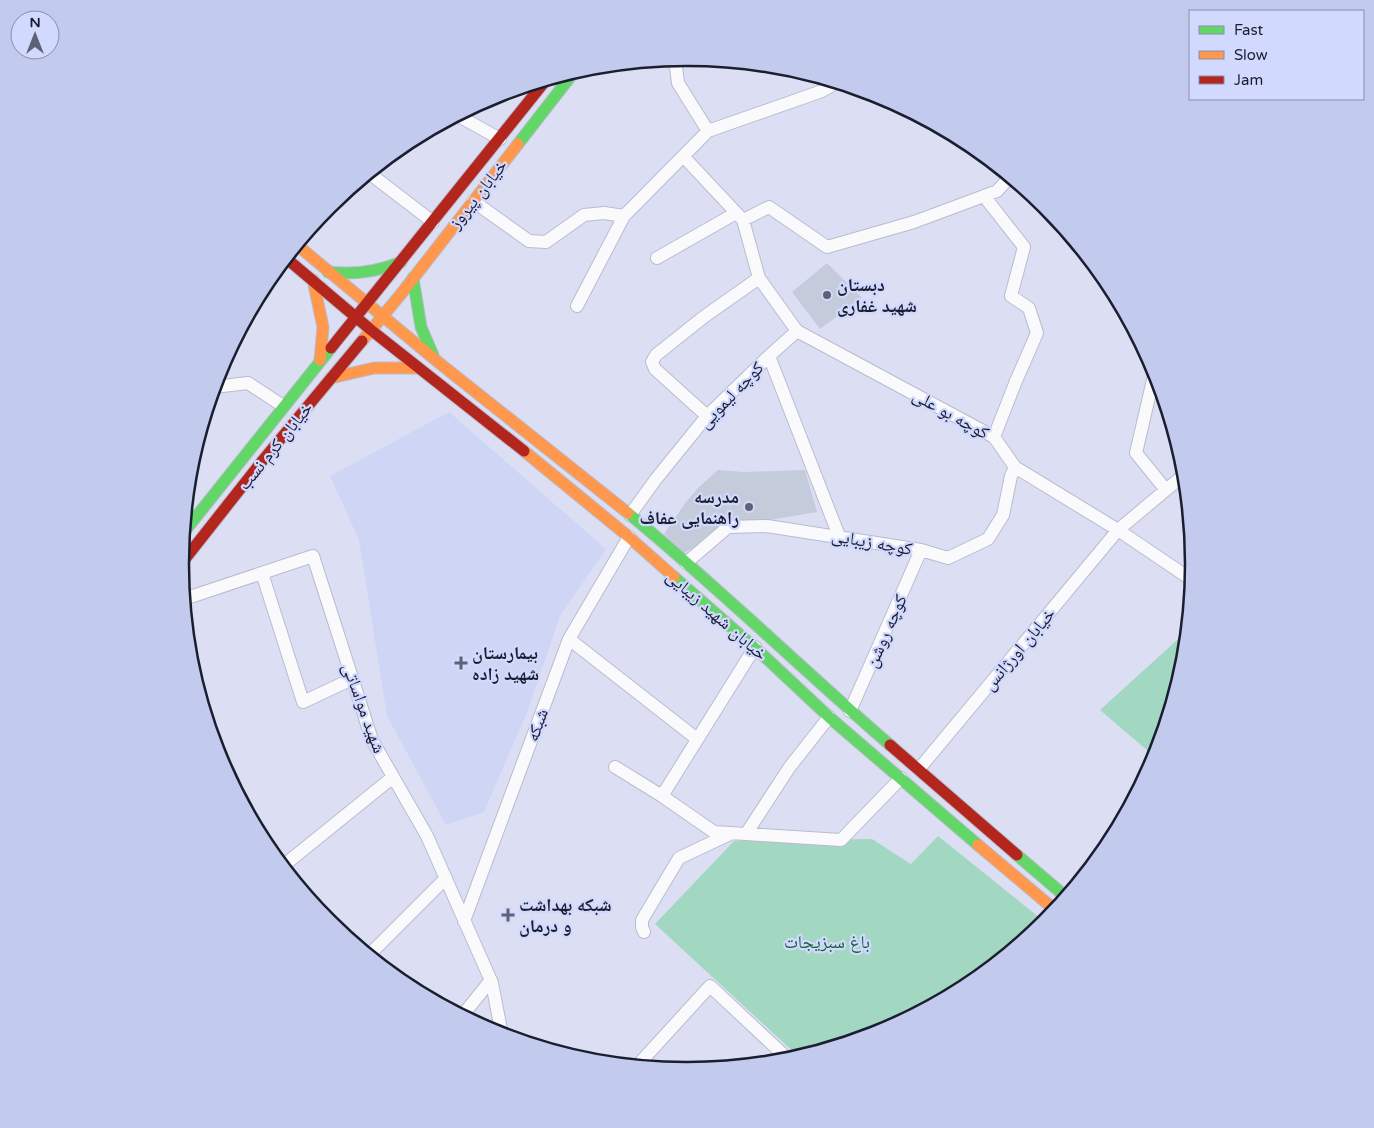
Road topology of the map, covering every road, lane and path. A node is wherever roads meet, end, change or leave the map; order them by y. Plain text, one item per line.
1 (676, 66) edge
2 (567, 81) edge
3 (829, 87) edge
4 (539, 89) edge
5 (465, 119) edge
6 (708, 131) junction
7 (500, 139) junction
8 (683, 156) junction
9 (374, 177) edge
10 (1005, 182) edge
11 (984, 196) junction
12 (473, 201) junction
13 (624, 216) junction
14 (739, 217) junction
15 (433, 222) junction
16 (302, 249) edge
17 (657, 258) dead end
18 (291, 262) edge
19 (402, 262) junction
20 (328, 272) junction
21 (413, 278) junction
22 (758, 278) junction
23 (313, 280) junction
24 (339, 281) junction
25 (329, 294) junction
26 (367, 304) junction
27 (577, 306) dead end
28 (382, 316) junction
29 (356, 317) junction
30 (371, 330) junction
31 (797, 331) junction
32 (769, 356) junction
33 (320, 360) junction
34 (438, 362) junction
35 (418, 368) junction
36 (331, 378) junction
37 (223, 386) edge
38 (1151, 386) edge
39 (283, 406) junction
40 (707, 416) junction
41 (299, 417) junction
42 (994, 437) junction
43 (1015, 467) junction
44 (1177, 481) edge
45 (1166, 490) junction
46 (630, 516) junction
47 (191, 523) edge
48 (1118, 530) junction
49 (839, 536) junction
50 (629, 538) junction
51 (922, 550) junction
52 (189, 552) edge
53 (686, 564) junction
54 (262, 573) junction
55 (1185, 575) edge
56 (190, 596) edge
57 (569, 639) junction
58 (755, 647) junction
59 (352, 679) junction
60 (850, 711) junction
61 (830, 717) junction
62 (696, 739) junction
63 (615, 767) dead end
64 (919, 769) junction
65 (393, 777) junction
66 (901, 778) junction
67 (662, 796) junction
68 (987, 828) junction
69 (730, 834) junction
70 (746, 834) junction
71 (975, 843) junction
72 (288, 862) edge
73 (446, 878) junction
74 (1061, 892) edge
75 (1049, 905) edge
76 (464, 921) junction
77 (644, 932) dead end
78 (374, 950) edge
79 (491, 980) junction
80 (467, 1010) edge
81 (500, 1025) edge
82 (781, 1052) edge
83 (643, 1060) edge

1 - 6 street
2 - 12 main road, خیابان پیروز
3 - 6 street
4 - 7 main road, خیابان پیروز
5 - 7 street
6 - 8 street
7 - 15 main road, خیابان پیروز
8 - 13 street
8 - 14 street
9 - 15 street
10 - 11 street
11 - 14 street
11 - 42 street
12 - 13 street
12 - 21 main road, خیابان پیروز
13 - 27 street
14 - 17 street
14 - 22 street
15 - 19 main road, خیابان پیروز
16 - 20 main road, خیابان شهید زیبایی
18 - 23 main road, خیابان شهید زیبایی
19 - 20 main road
19 - 26 main road, خیابان پیروز
20 - 24 main road, خیابان شهید زیبایی
21 - 28 main road, خیابان پیروز
21 - 34 main road
22 - 31 street
22 - 40 street
23 - 25 main road, خیابان شهید زیبایی
23 - 33 main road
24 - 25 main road
24 - 26 main road, خیابان شهید زیبایی
25 - 29 main road, خیابان شهید زیبایی
26 - 28 main road, خیابان شهید زیبایی
26 - 29 main road, خیابان پیروز
28 - 30 main road, خیابان پیروز
28 - 34 main road, خیابان شهید زیبایی
29 - 30 main road, خیابان شهید زیبایی
29 - 33 main road, خیابان کرم نسب
30 - 35 main road, خیابان شهید زیبایی
30 - 36 main road, خیابان کرم نسب
31 - 32 street
31 - 42 street, کوچه بو علی
32 - 40 street, کوچه لیمویی
32 - 49 street, کوچه لیمویی
33 - 39 main road, خیابان کرم نسب
34 - 46 main road, خیابان شهید زیبایی
35 - 36 main road
35 - 50 main road, خیابان شهید زیبایی
36 - 41 main road, خیابان کرم نسب
37 - 39 street
38 - 45 street
39 - 41 main road
39 - 47 main road, خیابان کرم نسب
40 - 46 street, کوچه لیمویی
41 - 52 main road, خیابان کرم نسب
42 - 43 street, کوچه بو علی
43 - 48 street, کوچه بو علی
43 - 51 street, کوچه زیبایی
44 - 45 street, خیابان اورژانس
45 - 48 street, خیابان اورژانس
46 - 53 main road, خیابان شهید زیبایی
48 - 55 street, کوچه بو علی
48 - 64 street, خیابان اورژانس
49 - 51 street, کوچه زیبایی
49 - 53 street, کوچه زیبایی
50 - 57 street, شبکه
50 - 58 main road, خیابان شهید زیبایی
51 - 60 street, کوچه روشن
53 - 60 main road, خیابان شهید زیبایی
54 - 56 street, شهید مواساتی
54 - 59 street, شهید مواساتی
54 - 59 street
57 - 62 street
57 - 76 street, شبکه
58 - 61 main road, خیابان شهید زیبایی
58 - 62 street
59 - 65 street, شهید مواساتی
60 - 64 main road, خیابان شهید زیبایی
61 - 66 main road, خیابان شهید زیبایی
61 - 70 street
62 - 67 street
63 - 67 street
64 - 68 main road, خیابان شهید زیبایی
65 - 72 street
65 - 73 street, شهید مواساتی
66 - 70 street
66 - 71 main road, خیابان شهید زیبایی
67 - 69 street
68 - 71 main road
68 - 74 main road, خیابان شهید زیبایی
69 - 70 street
69 - 77 street
71 - 75 main road, خیابان شهید زیبایی
73 - 76 street, شهید مواساتی
73 - 78 street
76 - 79 street, شهید مواساتی
79 - 80 street
79 - 81 street, شهید مواساتی
82 - 83 street

